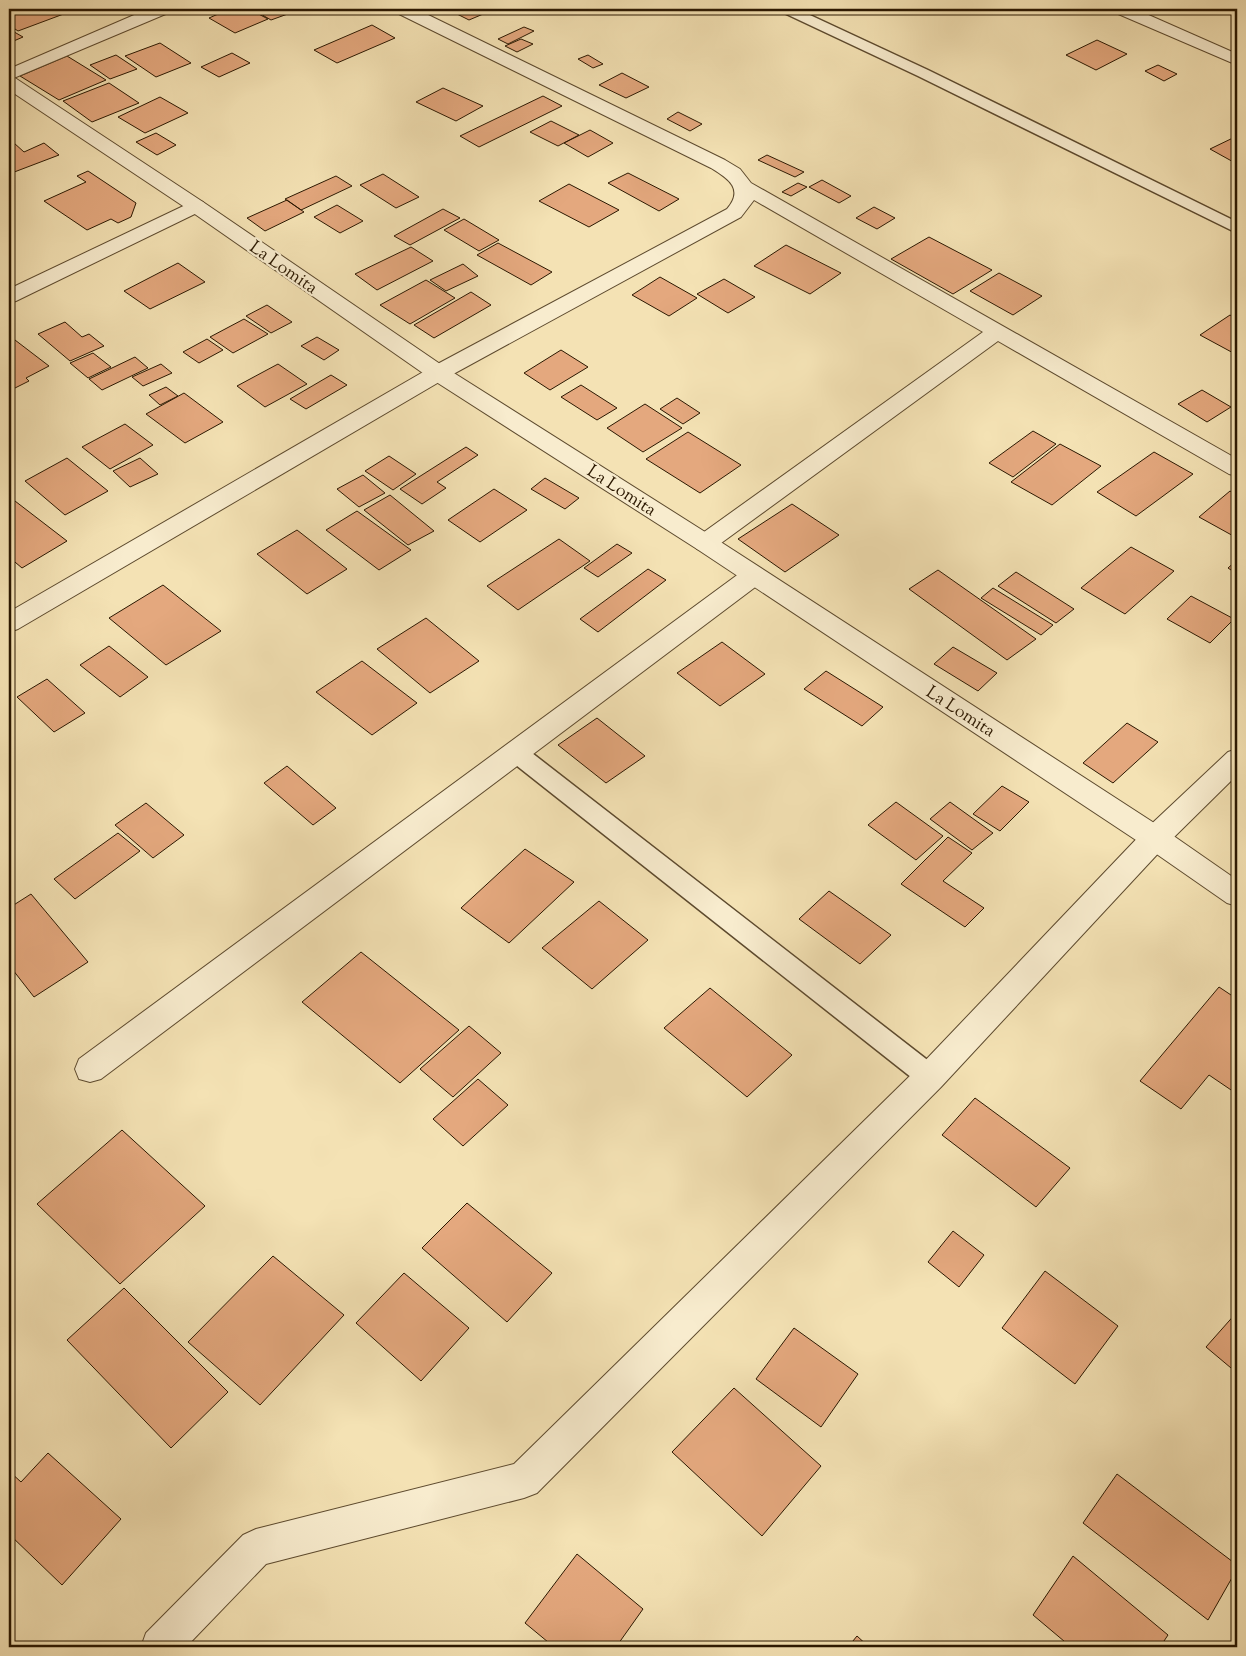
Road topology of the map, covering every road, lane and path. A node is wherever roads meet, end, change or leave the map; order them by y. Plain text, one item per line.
1 (162, 9) edge
2 (403, 9) edge
3 (787, 9) edge
4 (1122, 9) edge
5 (1237, 60) edge
6 (9, 75) edge
7 (9, 82) edge
8 (744, 187) junction
9 (196, 206) junction
10 (1237, 228) edge
11 (9, 297) edge
12 (997, 332) junction
13 (438, 373) junction
14 (1237, 469) edge
15 (705, 544) junction
16 (753, 576) junction
17 (9, 623) edge
18 (515, 752) junction
19 (1237, 759) edge
20 (1155, 838) junction
21 (1237, 895) edge
22 (90, 1069) dead end
23 (930, 1077) junction
24 (160, 1647) edge

1 - 6 street
2 - 8 street
3 - 10 lane
4 - 5 street
7 - 9 street, La Lomita
8 - 12 street
8 - 13 street
9 - 11 street
9 - 13 street, La Lomita
12 - 14 street
12 - 15 street
13 - 15 street, La Lomita
13 - 17 street
15 - 16 street, La Lomita
16 - 18 street
16 - 20 street, La Lomita
18 - 22 street
18 - 23 lane
19 - 20 street
20 - 21 street, La Lomita
20 - 23 street
23 - 24 street

